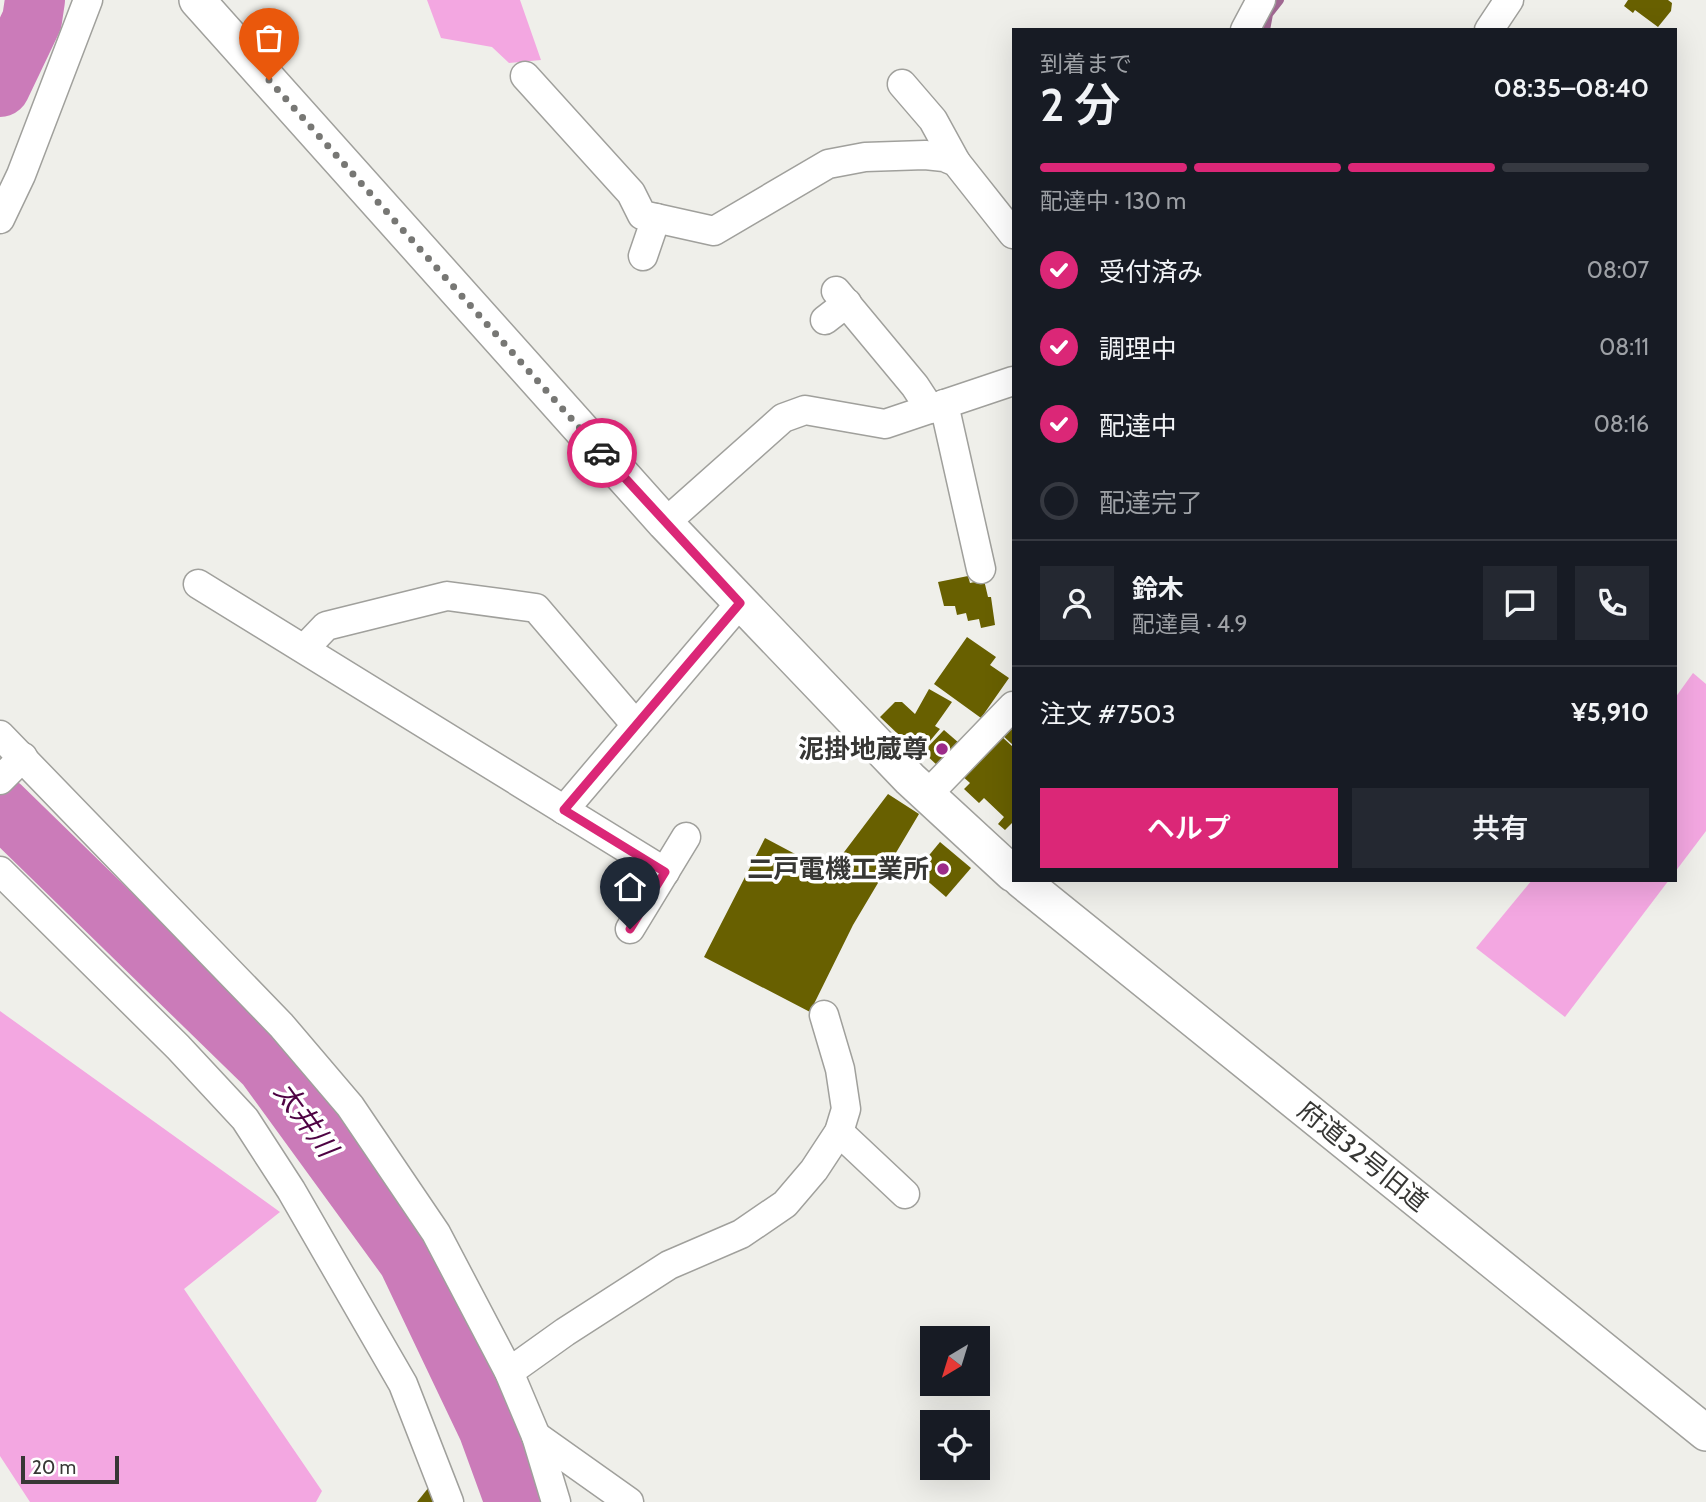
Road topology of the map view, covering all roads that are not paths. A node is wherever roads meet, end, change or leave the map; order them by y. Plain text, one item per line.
1 (88, 0) edge
2 (197, 0) edge
3 (1261, 0) edge
4 (1509, 0) edge
5 (1246, 28) edge
6 (1490, 28) edge
7 (526, 76) dead end
8 (902, 84) dead end
9 (956, 162) junction
10 (656, 218) junction
11 (0, 219) edge
12 (1010, 219) edge
13 (643, 256) dead end
14 (825, 320) dead end
15 (1012, 381) edge
16 (937, 406) junction
17 (665, 523) junction
18 (981, 569) dead end
19 (198, 584) dead end
20 (740, 603) junction
21 (305, 648) junction
22 (1012, 707) edge
23 (636, 725) junction
24 (0, 734) edge
25 (11, 769) edge
26 (927, 795) junction
27 (564, 810) junction
28 (686, 837) dead end
29 (0, 871) edge
30 (665, 872) junction
31 (1012, 873) edge
32 (1023, 882) edge
33 (630, 929) dead end
34 (824, 1016) dead end
35 (839, 1132) junction
36 (905, 1194) dead end
37 (509, 1372) junction
38 (1706, 1433) edge
39 (536, 1436) junction
40 (449, 1502) edge
41 (556, 1502) edge
42 (629, 1502) edge

1 - 11 street
2 - 17 street
3 - 5 street
4 - 6 street
7 - 10 street
8 - 9 street
9 - 10 street
9 - 12 street
10 - 13 street
14 - 16 street
15 - 16 street
16 - 17 street
16 - 18 street
17 - 20 street
19 - 21 street
20 - 23 street
20 - 26 street
21 - 23 street
21 - 27 street
22 - 26 street
23 - 27 street
24 - 25 street
25 - 37 street
26 - 31 street
27 - 30 street
28 - 30 street
29 - 40 street
30 - 33 street
32 - 38 street, 府道32号旧道
34 - 35 street
35 - 36 street
35 - 37 street
37 - 39 street
39 - 41 street
39 - 42 street

